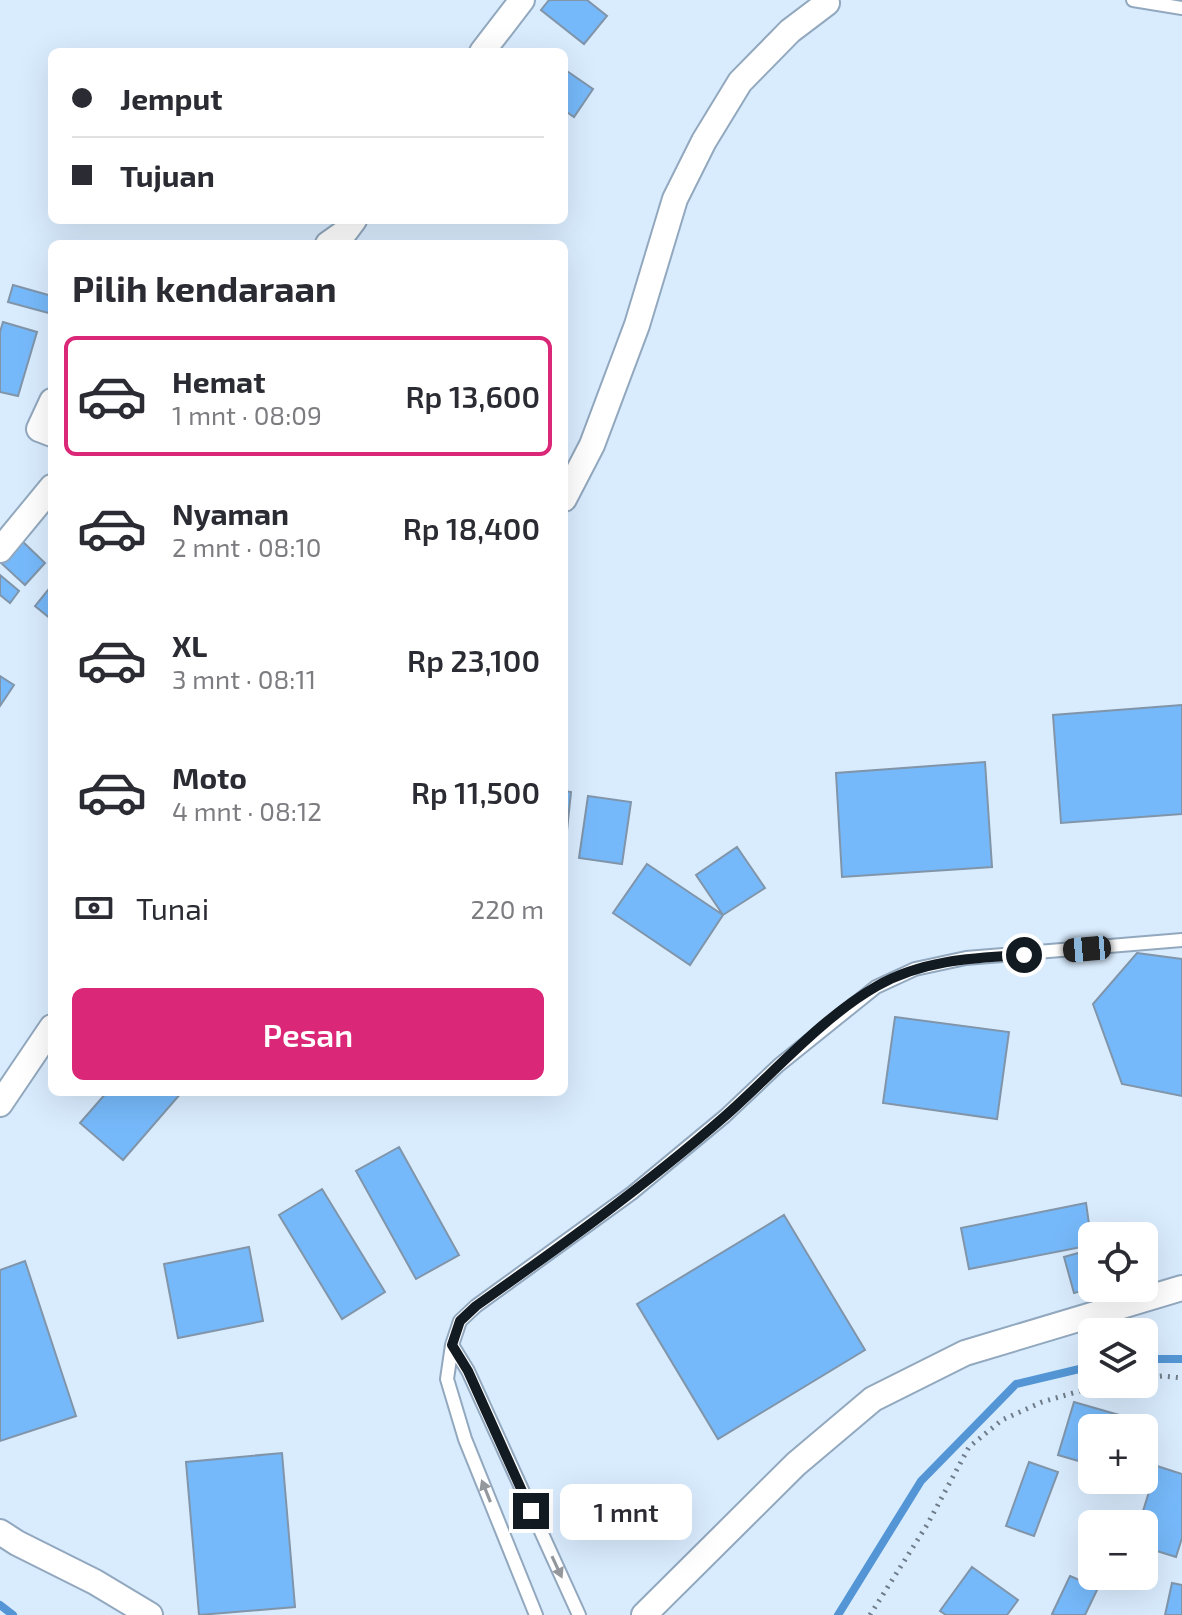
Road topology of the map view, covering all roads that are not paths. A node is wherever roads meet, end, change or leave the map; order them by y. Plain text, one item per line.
1 (522, 0) edge
2 (1133, 0) edge
3 (831, 1) edge
4 (1182, 8) edge
5 (485, 48) edge
6 (351, 224) edge
7 (334, 240) edge
8 (48, 410) edge
9 (48, 432) edge
10 (568, 491) edge
11 (48, 492) edge
12 (0, 550) edge
13 (1182, 940) edge
14 (48, 1033) edge
15 (0, 1104) edge
16 (1182, 1288) edge
17 (452, 1345) junction
18 (0, 1532) edge
19 (150, 1615) edge
20 (536, 1615) edge
21 (579, 1615) edge
22 (644, 1615) edge

1 - 5 street
2 - 4 lane
3 - 10 street
6 - 7 street
8 - 9 street
11 - 12 street
13 - 17 lane
14 - 15 street
16 - 22 street
20 -> 17 lane
17 -> 21 lane
18 - 19 street

